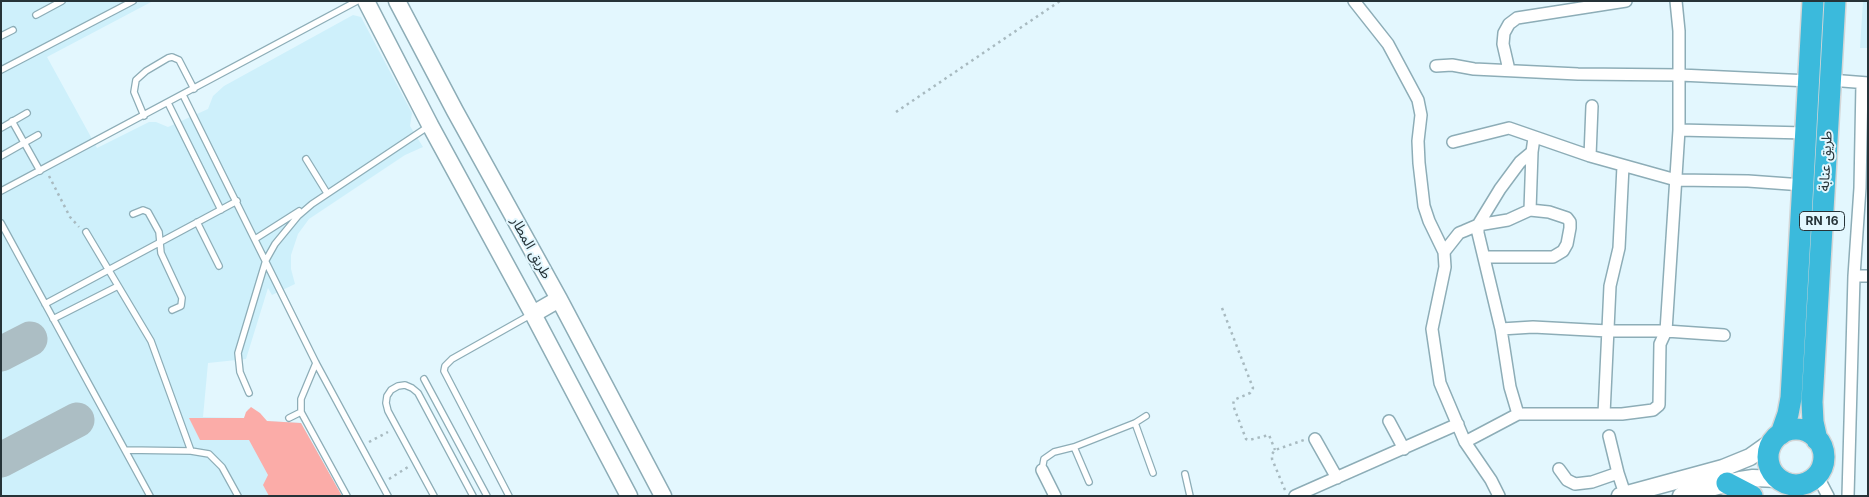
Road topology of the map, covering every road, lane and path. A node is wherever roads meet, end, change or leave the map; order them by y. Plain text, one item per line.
1 (62, 1) edge
2 (133, 1) edge
3 (357, 1) edge
4 (366, 1) edge
5 (397, 1) edge
6 (1060, 1) edge
7 (1354, 1) edge
8 (1626, 1) edge
9 (1676, 1) edge
10 (1813, 1) edge
11 (1835, 1) edge
12 (36, 16) dead end
13 (13, 30) dead end
14 (1, 36) edge
15 (1436, 66) dead end
16 (1, 70) edge
17 (1509, 70) junction
18 (1680, 75) junction
19 (1820, 81) junction
20 (1865, 83) edge
21 (194, 89) junction
22 (183, 95) junction
23 (168, 103) junction
24 (1592, 106) dead end
25 (454, 111) junction
26 (896, 112) dead end
27 (27, 113) dead end
28 (144, 116) junction
29 (12, 122) junction
30 (430, 126) junction
31 (1, 128) edge
32 (1679, 130) junction
33 (1806, 133) junction
34 (38, 135) dead end
35 (1534, 138) junction
36 (1453, 142) dead end
37 (25, 143) junction
38 (1532, 152) junction
39 (1, 156) edge
40 (1590, 156) junction
41 (306, 159) dead end
42 (1623, 166) junction
43 (43, 170) junction
44 (1676, 180) junction
45 (1803, 185) junction
46 (1864, 188) edge
47 (1, 191) edge
48 (327, 193) junction
49 (237, 201) junction
50 (312, 204) junction
51 (221, 210) junction
52 (1530, 210) junction
53 (133, 214) dead end
54 (197, 222) junction
55 (1, 223) edge
56 (1478, 225) junction
57 (86, 232) joint
58 (255, 239) junction
59 (160, 242) junction
60 (1444, 252) junction
61 (1484, 257) junction
62 (266, 260) junction
63 (219, 266) dead end
64 (108, 270) junction
65 (1854, 276) junction
66 (1868, 276) edge
67 (118, 286) junction
68 (559, 300) junction
69 (45, 304) junction
70 (1222, 308) dead end
71 (172, 310) dead end
72 (533, 314) junction
73 (53, 319) junction
74 (1501, 329) junction
75 (1608, 331) junction
76 (1666, 331) junction
77 (1724, 336) dead end
78 (316, 363) junction
79 (424, 379) dead end
80 (249, 393) dead end
81 (302, 412) junction
82 (1518, 414) junction
83 (1604, 414) junction
84 (1146, 416) dead end
85 (289, 418) dead end
86 (1388, 421) dead end
87 (1135, 423) junction
88 (1458, 424) junction
89 (397, 427) junction
90 (1609, 436) dead end
91 (1777, 437) junction
92 (1315, 439) joint
93 (1817, 440) junction
94 (1464, 442) junction
95 (361, 446) junction
96 (1074, 447) junction
97 (1404, 449) junction
98 (125, 450) junction
99 (1275, 450) junction
100 (191, 451) junction
101 (416, 462) junction
102 (1042, 470) joint
103 (1559, 470) dead end
104 (1153, 473) dead end
105 (1618, 473) junction
106 (1185, 474) dead end
107 (1337, 478) junction
108 (1089, 482) dead end
109 (381, 483) junction
110 (1727, 483) junction
111 (1795, 485) edge
112 (1623, 495) edge
113 (150, 496) edge
114 (238, 496) edge
115 (346, 496) edge
116 (388, 496) edge
117 (434, 496) edge
118 (473, 496) edge
119 (487, 496) edge
120 (509, 496) edge
121 (629, 496) edge
122 (663, 496) edge
123 (1055, 496) edge
124 (1190, 496) edge
125 (1288, 496) edge
126 (1295, 496) edge
127 (1499, 496) edge
128 (1681, 496) edge
129 (1752, 496) edge
130 (1828, 496) edge
131 (1848, 496) edge

1 - 12 lane
2 - 16 lane
3 - 21 lane
4 - 30 main road
5 - 25 main road, طريق المطار
6 - 26 path
7 - 60 street
8 - 17 street
9 - 18 street
10 - 19 highway, طريق عنابة / RN 16
11 - 19 highway, طريق عنابة / RN 16
13 - 14 lane
15 - 17 street
17 - 18 street
18 - 19 street
18 - 32 street
19 - 20 street
19 - 33 highway, طريق عنابة / RN 16
19 - 93 highway, طريق عنابة / RN 16
20 - 46 street
21 - 22 lane
21 - 28 lane
22 - 23 lane
22 - 49 lane
23 - 28 lane
23 - 51 lane
24 - 40 street
25 - 30 main road
25 - 68 main road, طريق المطار
27 - 29 lane
28 - 43 lane
29 - 31 lane
29 - 37 lane
30 - 48 lane
30 - 72 main road
32 - 33 street
32 - 44 street
33 - 45 highway, طريق عنابة / RN 16
34 - 37 lane
35 - 36 street
35 - 38 street
35 - 40 street
37 - 39 lane
37 - 43 lane
38 - 52 street
38 - 56 street
40 - 42 street
41 - 48 lane
42 - 44 street
42 - 75 street
43 - 47 lane
43 - 57 path
44 - 45 street
44 - 76 street
45 - 91 highway, طريق عنابة / RN 16
46 - 65 street
48 - 50 lane
49 - 51 lane
49 - 58 lane
50 - 58 lane
50 - 62 lane
51 - 54 lane
52 - 56 street
52 - 61 street
53 - 59 lane
54 - 59 lane
54 - 63 lane
55 - 69 lane
56 - 60 street
56 - 61 street
57 - 64 lane
58 - 62 lane
59 - 64 lane
59 - 71 lane
60 - 88 street
61 - 74 street
62 - 78 lane
62 - 80 lane
64 - 67 lane
64 - 69 lane
65 - 66 street
65 - 131 street
67 - 73 lane
67 - 100 lane
68 - 72 main road
68 - 122 main road, طريق المطار
69 - 73 lane
70 - 99 path
72 - 120 lane
72 - 121 main road
73 - 98 lane
74 - 75 street
74 - 82 street
75 - 76 street
75 - 83 street
76 - 77 street
76 - 83 street
78 - 81 lane
78 - 95 lane
79 - 119 lane
81 - 85 lane
81 - 115 lane
82 - 83 street
82 - 94 street
84 - 87 lane
86 - 97 street
87 - 96 lane
87 - 104 lane
88 - 94 street
88 - 97 street
89 - 95 path
89 - 101 lane
89 - 118 lane
90 - 105 street
91 - 93 highway
91 - 111 highway
91 - 112 main road
92 - 99 path
92 - 107 street
93 - 111 highway
94 - 127 street
95 - 109 lane
96 - 102 lane
96 - 108 lane
97 - 107 street
98 - 100 lane
98 - 113 lane
99 - 125 path
100 - 114 lane
101 - 109 path
101 - 117 lane
102 - 123 street
103 - 105 street
105 - 112 street
106 - 124 lane
107 - 126 street
109 - 116 lane
110 - 111 main road
110 - 128 main road
110 - 129 highway
111 - 130 street

